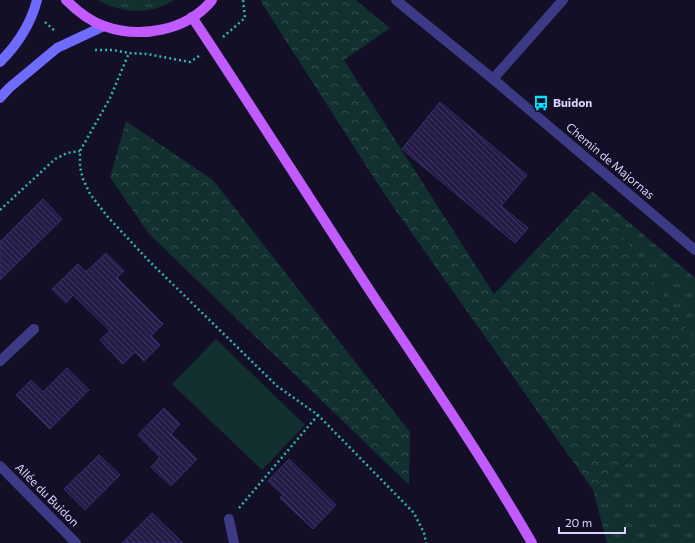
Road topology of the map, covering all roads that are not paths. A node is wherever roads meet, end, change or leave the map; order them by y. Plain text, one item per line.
1 (37, 0) edge
2 (66, 0) edge
3 (212, 0) edge
4 (396, 0) edge
5 (563, 0) edge
6 (192, 17) junction
7 (104, 26) junction
8 (0, 62) edge
9 (493, 79) junction
10 (0, 98) edge
11 (695, 250) edge
12 (34, 329) dead end
13 (0, 361) edge
14 (0, 466) edge
15 (229, 519) road end
16 (76, 543) edge
17 (234, 543) edge
18 (532, 543) edge

1 - 8 main road
2 - 7 main road
3 - 6 main road
4 - 9 street, Chemin de Majornas
5 - 9 street
6 - 7 main road
6 - 18 main road
7 - 10 main road
9 - 11 street, Chemin de Majornas
12 - 13 street
14 - 16 street, Allée du Buidon
15 - 17 street

